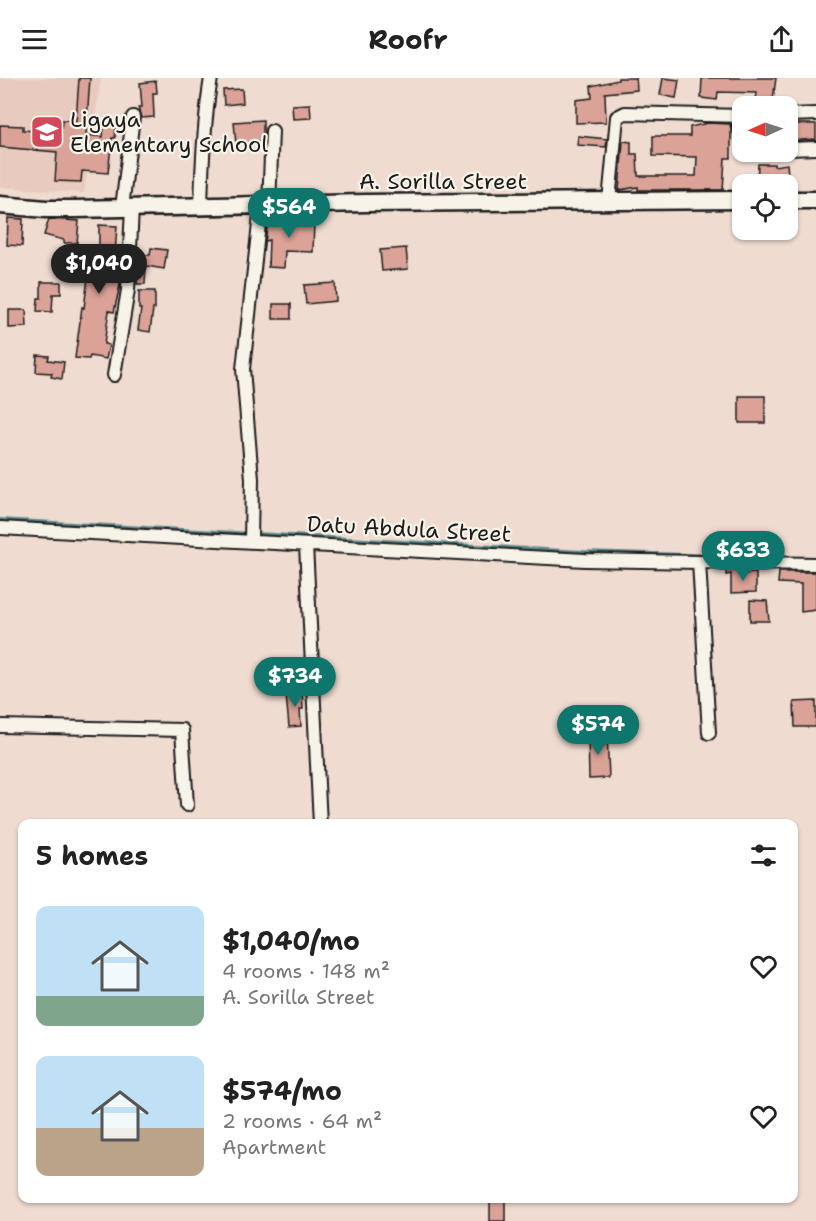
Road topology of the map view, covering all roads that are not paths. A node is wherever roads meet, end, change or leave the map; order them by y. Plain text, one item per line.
1 (211, 78) edge
2 (816, 114) edge
3 (798, 115) edge
4 (732, 116) edge
5 (133, 117) dead end
6 (272, 130) dead end
7 (816, 148) edge
8 (798, 149) edge
9 (798, 200) edge
10 (816, 200) edge
11 (609, 201) junction
12 (732, 201) edge
13 (0, 205) edge
14 (265, 206) junction
15 (201, 207) junction
16 (127, 208) junction
17 (114, 375) dead end
18 (0, 528) edge
19 (251, 541) junction
20 (306, 545) junction
21 (699, 562) junction
22 (816, 564) edge
23 (0, 726) edge
24 (709, 733) dead end
25 (187, 805) dead end
26 (320, 819) edge

1 - 15 street
2 - 3 street
4 - 11 street
5 - 16 street
6 - 14 street
7 - 8 street
9 - 10 street
11 - 12 street, A. Sorilla Street
11 - 14 street, A. Sorilla Street
13 - 16 street, A. Sorilla Street
14 - 15 street, A. Sorilla Street
14 - 19 street
15 - 16 street, A. Sorilla Street
16 - 17 street
18 - 19 street, Datu Abdula Street
19 - 20 street, Datu Abdula Street
20 - 21 street, Datu Abdula Street
20 - 26 street
21 - 22 street, Datu Abdula Street
21 - 24 street
23 - 25 street

